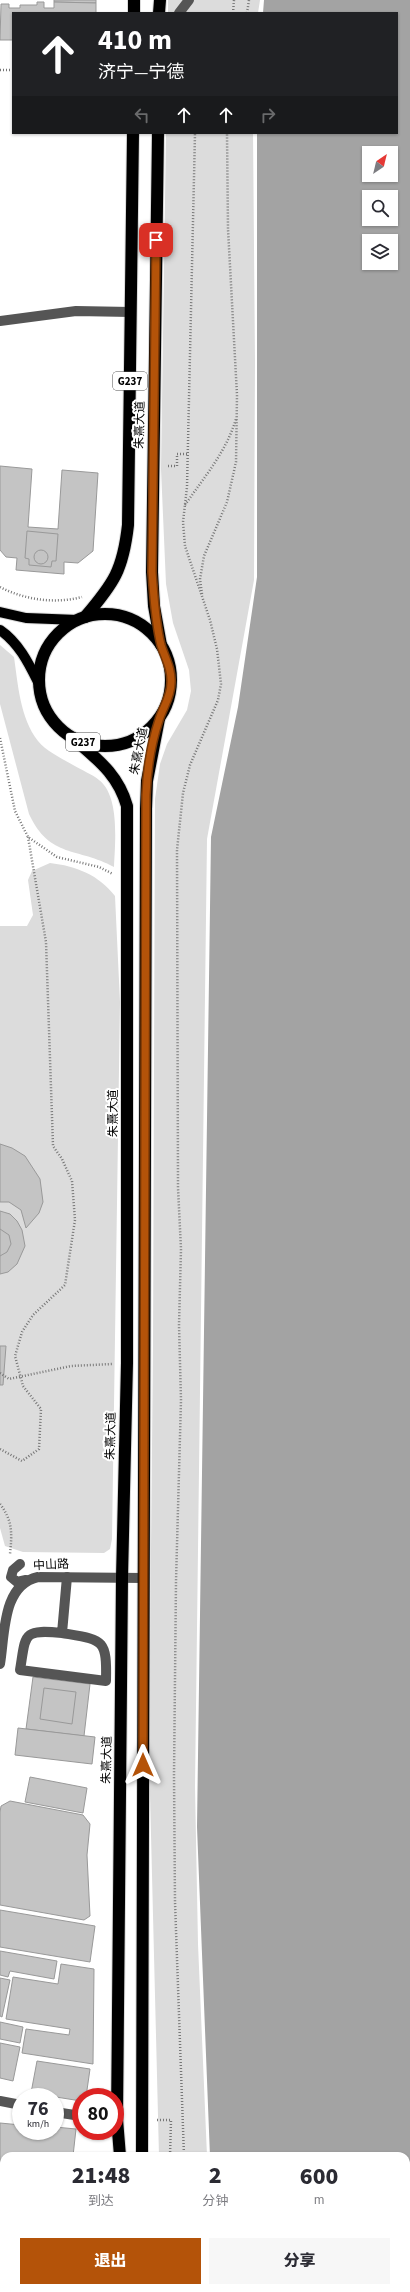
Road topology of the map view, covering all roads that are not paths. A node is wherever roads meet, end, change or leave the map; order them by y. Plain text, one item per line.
1 (134, 0) edge
2 (160, 0) edge
3 (189, 0) edge
4 (134, 12) edge
5 (159, 12) edge
6 (180, 12) edge
7 (133, 134) edge
8 (158, 134) edge
9 (131, 312) junction
10 (0, 321) edge
11 (1, 612) edge
12 (81, 618) junction
13 (0, 630) edge
14 (162, 645) junction
15 (39, 684) junction
16 (159, 719) junction
17 (73, 738) junction
18 (20, 1564) dead end
19 (68, 1577) junction
20 (122, 1578) junction
21 (144, 1578) junction
22 (28, 1579) junction
23 (62, 1633) junction
24 (0, 1664) edge
25 (116, 2088) edge
26 (0, 2102) edge
27 (12, 2104) edge
28 (118, 2140) edge
29 (120, 2152) edge
30 (142, 2152) edge

1 - 4 highway
2 - 5 highway
3 - 6 street
7 - 9 highway, 朱熹大道 / G237
8 - 14 highway, 朱熹大道 / G237
9 - 10 street
9 - 12 highway, 朱熹大道 / G237
11 - 12 main road
12 - 14 highway, G237
12 - 15 highway, G237
13 - 15 main road
14 - 16 highway, G237
15 - 17 highway, G237
16 - 17 highway, G237
16 - 21 highway, 朱熹大道 / G237
17 - 20 highway, 朱熹大道 / G237
18 - 22 street
19 - 20 street, 中山路
19 - 22 street, 中山路
19 - 23 street
20 - 21 street, 中山路
20 - 25 highway, 朱熹大道 / G237
21 - 30 highway, 朱熹大道 / G237
22 - 24 street, 中山路
23 - 23 street
26 - 27 street
28 - 29 highway, 朱熹大道 / G237

